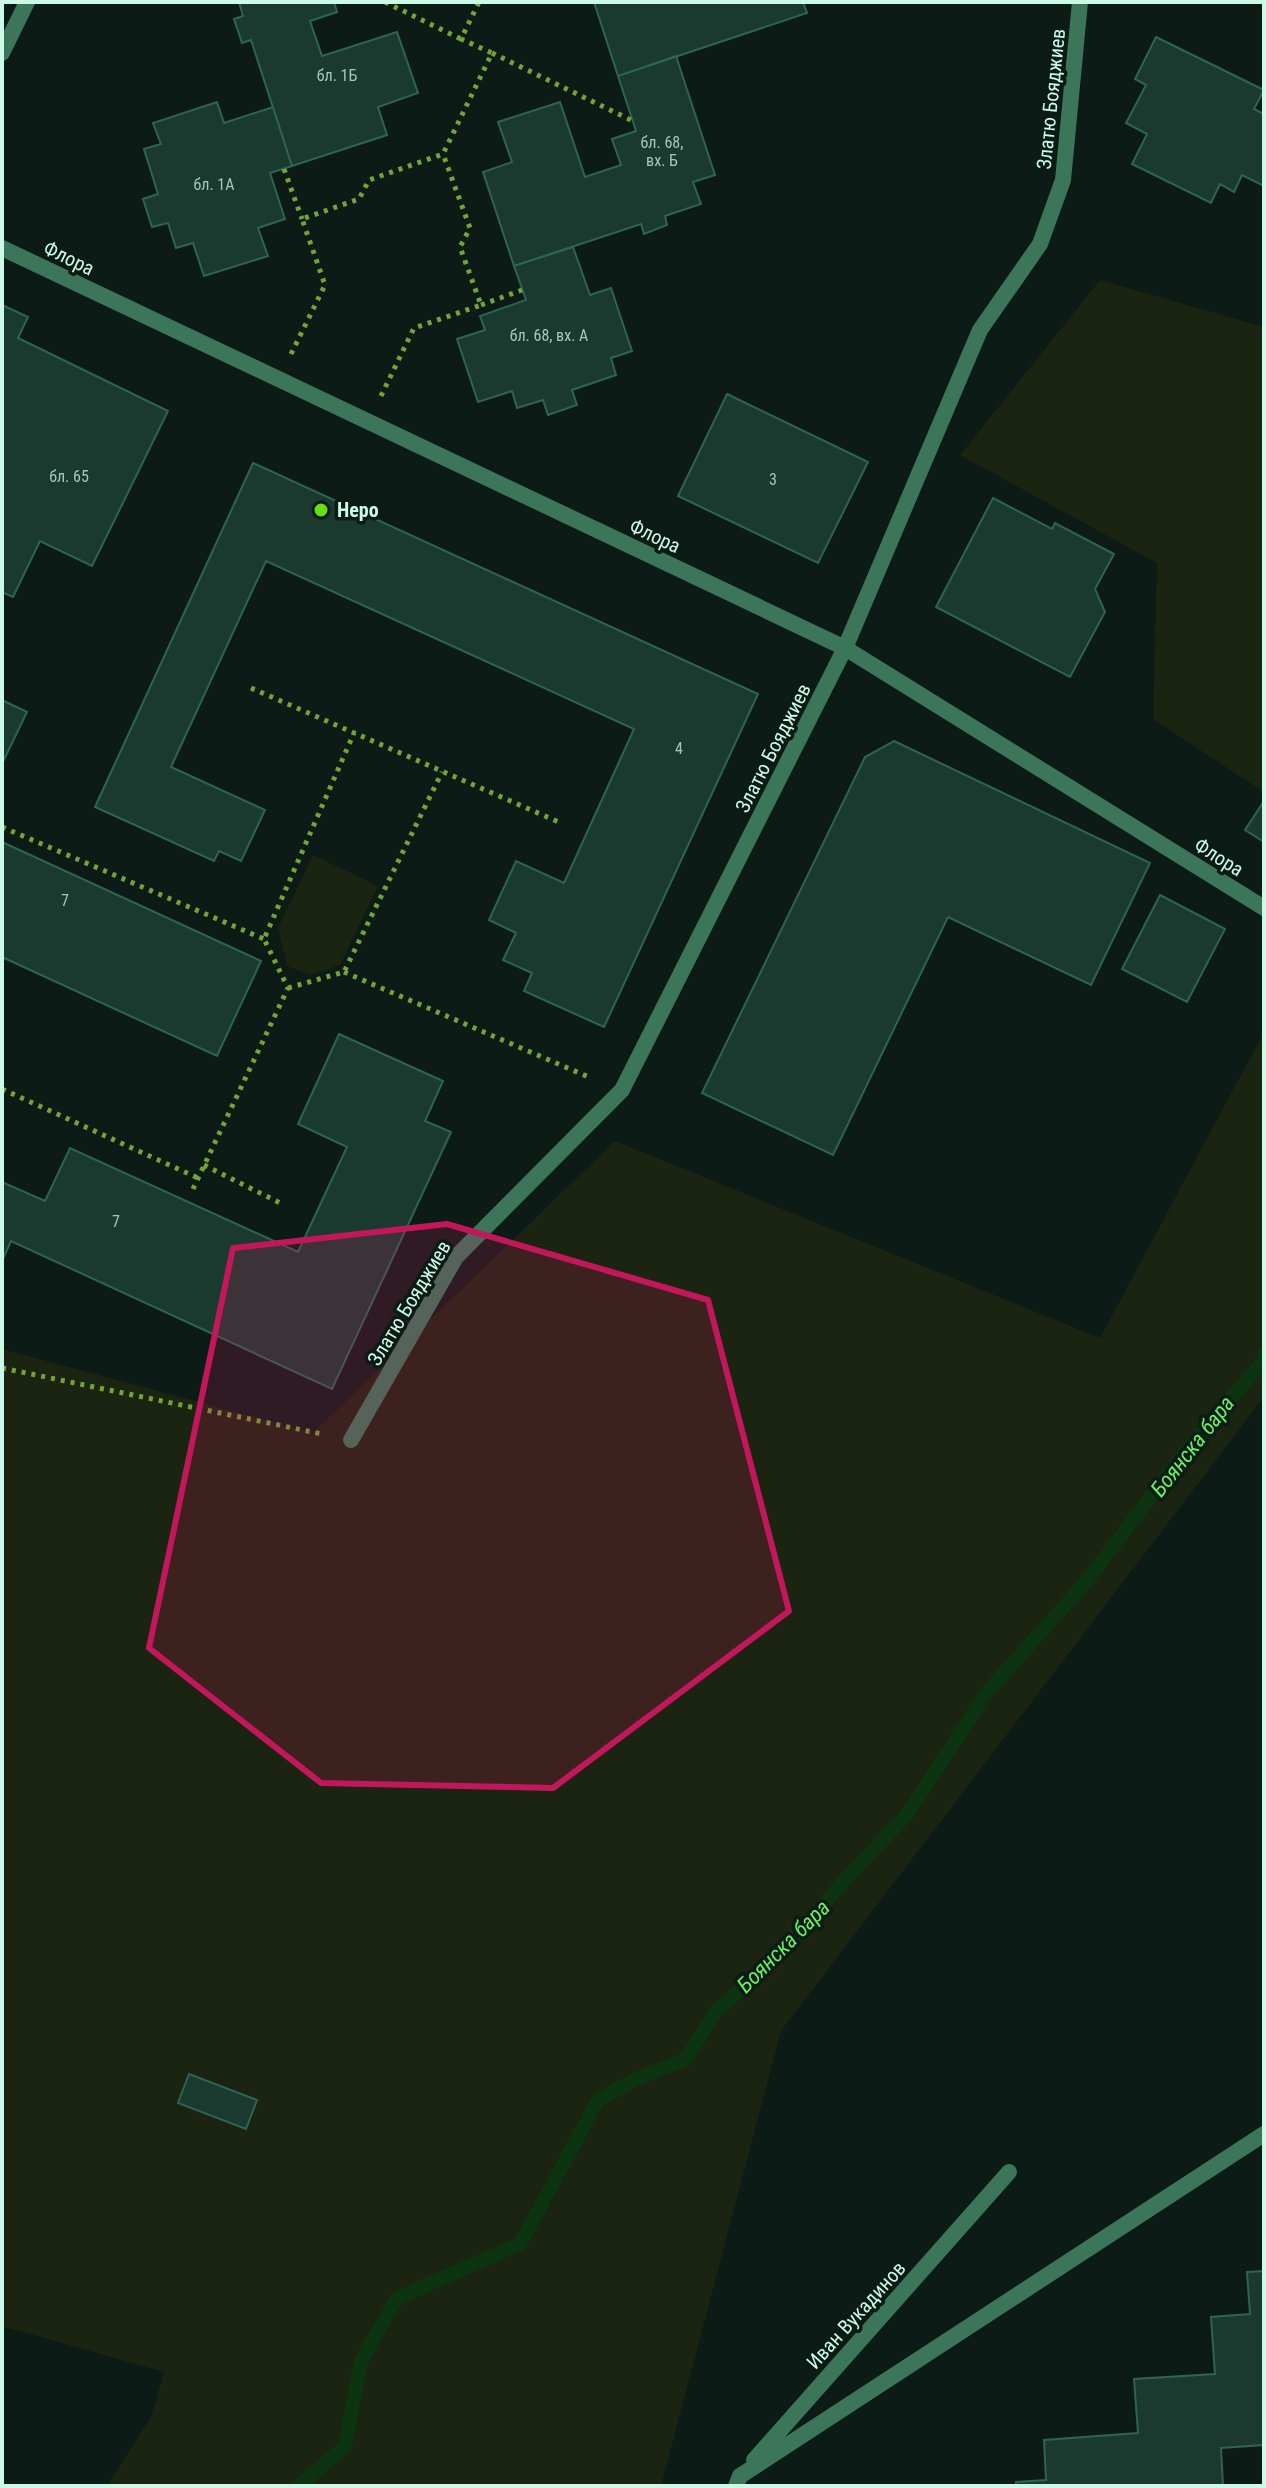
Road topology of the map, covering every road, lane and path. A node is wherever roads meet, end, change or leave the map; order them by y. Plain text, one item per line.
1 (27, 2) edge
2 (385, 2) edge
3 (479, 2) edge
4 (1080, 2) edge
5 (461, 39) junction
6 (2, 53) edge
7 (492, 53) junction
8 (633, 121) dead end
9 (443, 154) junction
10 (284, 169) dead end
11 (302, 219) junction
12 (2, 248) edge
13 (522, 290) dead end
14 (481, 305) junction
15 (279, 381) junction
16 (368, 422) junction
17 (845, 648) junction
18 (251, 688) dead end
19 (354, 733) junction
20 (442, 772) junction
21 (561, 823) dead end
22 (2, 827) edge
23 (1264, 908) edge
24 (264, 939) junction
25 (344, 972) junction
26 (288, 988) junction
27 (2, 1089) edge
28 (622, 1090) junction
29 (204, 1165) junction
30 (198, 1178) junction
31 (193, 1189) dead end
32 (282, 1204) dead end
33 (2, 1368) edge
34 (351, 1440) joint
35 (1264, 2134) edge
36 (1009, 2172) dead end
37 (738, 2481) edge

1 - 6 street
2 - 5 path
3 - 5 path
4 - 17 street, Златю Бояджиев
5 - 7 path
7 - 8 path
7 - 9 path
9 - 11 path
9 - 14 path
10 - 11 path
11 - 15 path
12 - 15 street, Флора
13 - 14 path
14 - 16 path
15 - 16 street, Флора
16 - 17 street, Флора
17 - 23 street, Флора
17 - 28 street, Златю Бояджиев
18 - 19 path
19 - 20 path
19 - 24 path
20 - 21 path
20 - 25 path
22 - 24 path
24 - 26 path
25 - 26 path
25 - 28 path
26 - 29 path
27 - 30 path
28 - 34 street, Златю Бояджиев
29 - 30 path
29 - 32 path
30 - 31 path
33 - 34 path
35 - 37 street
36 - 37 street, Иван Вукадинов

